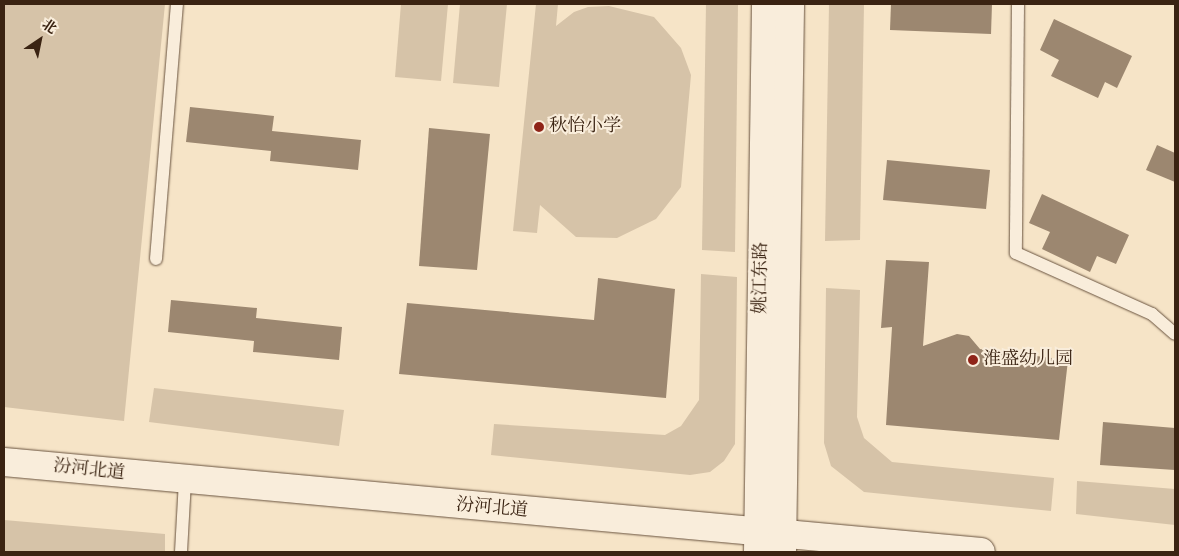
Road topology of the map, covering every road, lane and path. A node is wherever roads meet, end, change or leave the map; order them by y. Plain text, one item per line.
1 (178, 4) edge
2 (766, 4) edge
3 (790, 4) edge
4 (1018, 4) edge
5 (156, 259) dead end
6 (1175, 334) edge
7 (4, 462) edge
8 (185, 481) junction
9 (770, 543) edge
10 (181, 552) edge
11 (981, 552) edge

1 - 5 lane
2 - 9 street, 姚江东路
3 - 9 street, 姚江东路
4 - 6 lane
7 - 8 street, 汾河北道
8 - 9 street, 汾河北道
8 - 10 lane
9 - 11 street, 汾河北道

